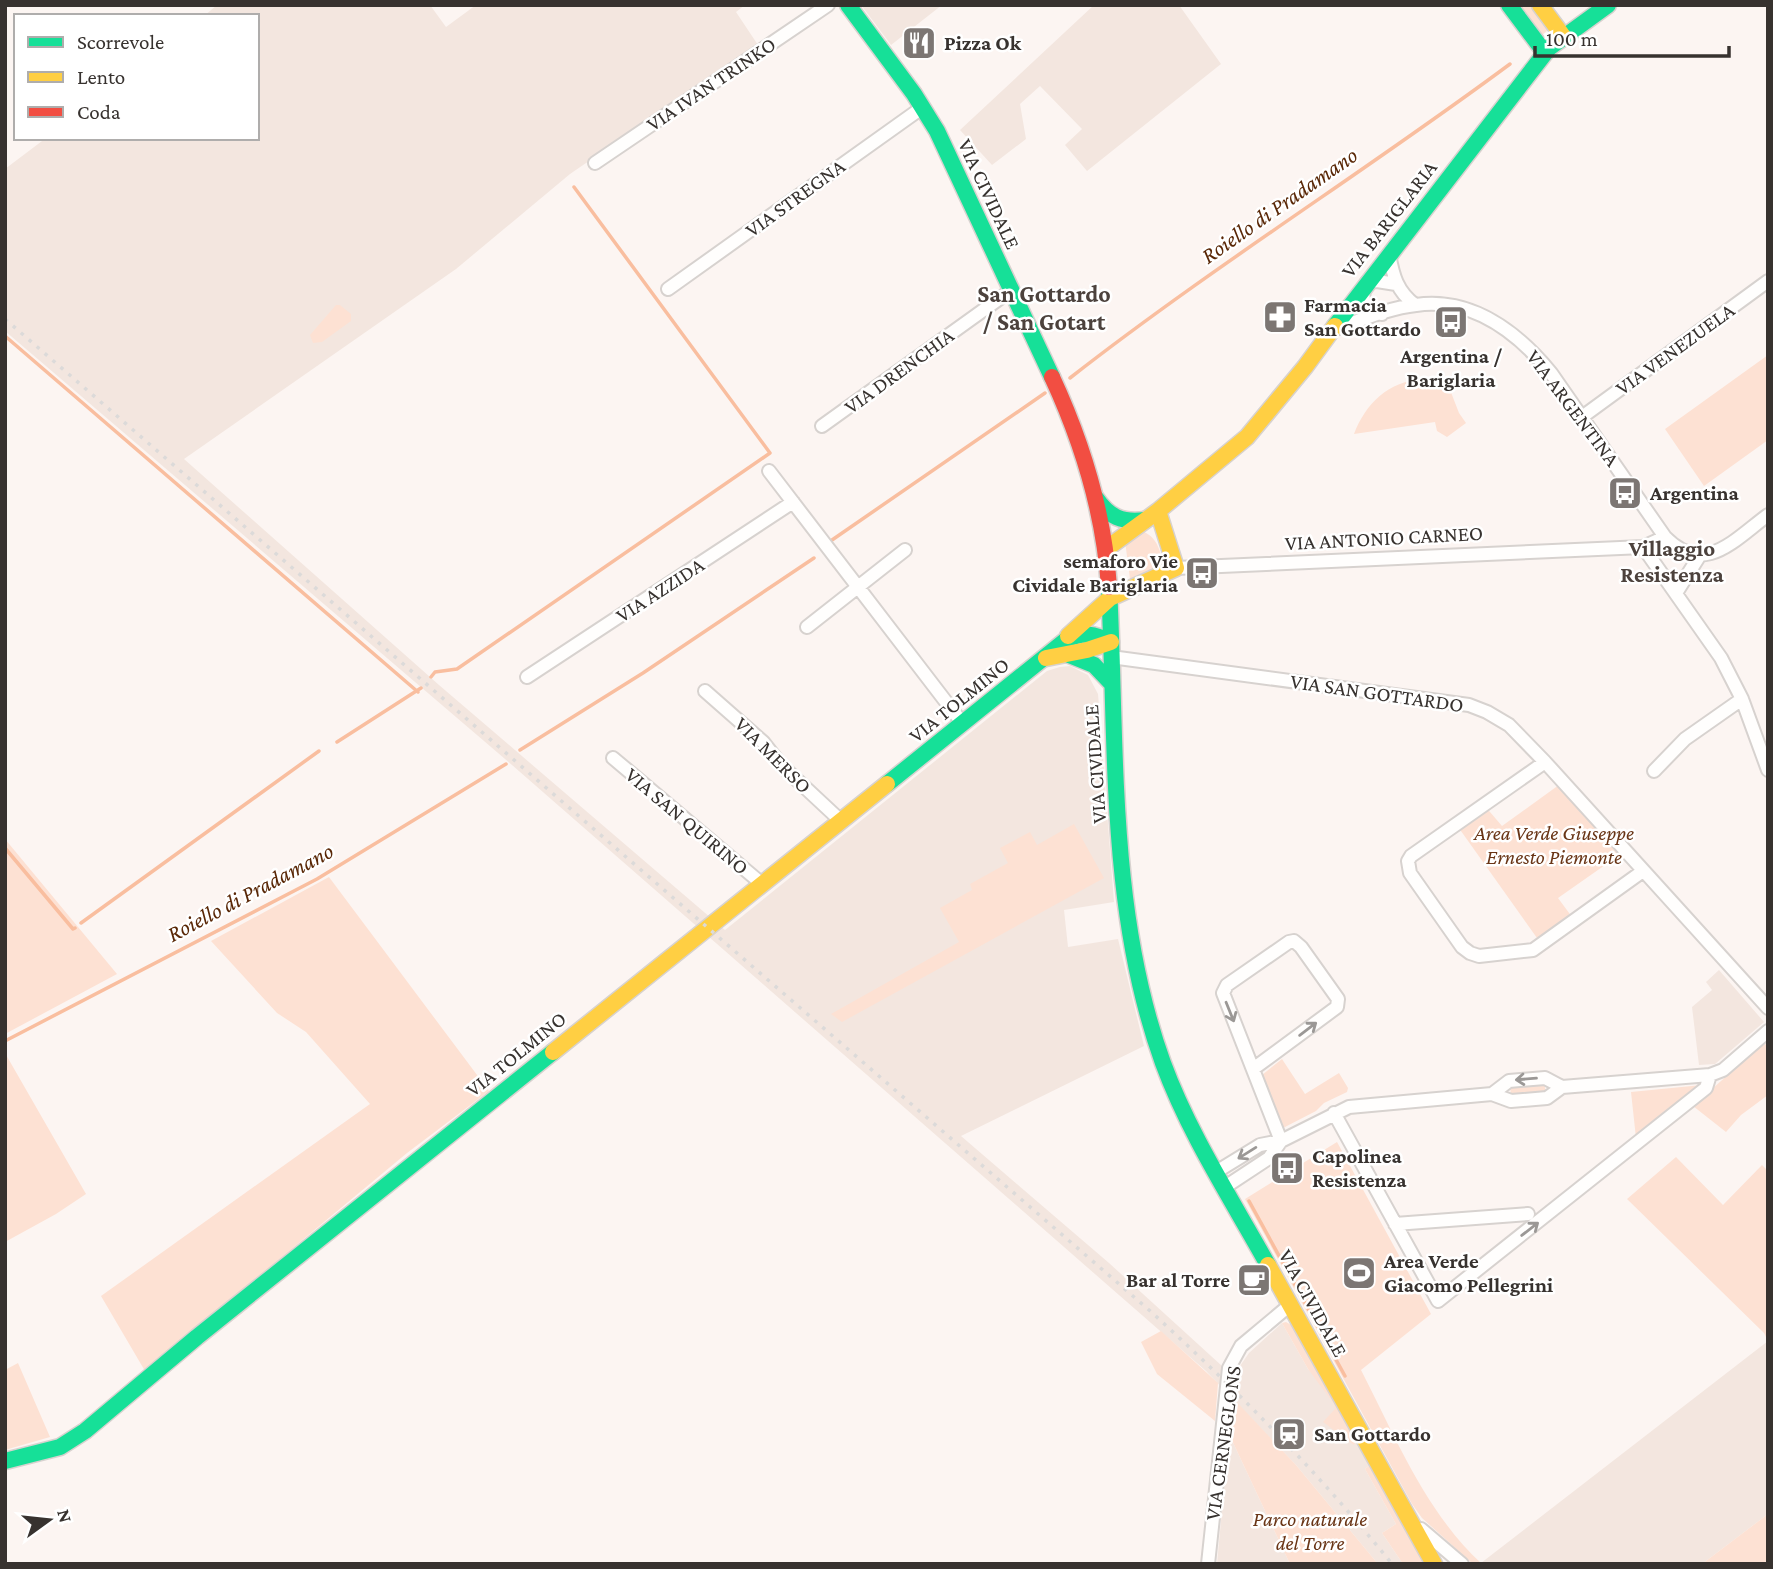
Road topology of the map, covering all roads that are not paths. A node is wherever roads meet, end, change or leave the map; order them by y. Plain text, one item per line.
1 (828, 5) edge
2 (849, 5) edge
3 (1509, 5) edge
4 (1540, 5) edge
5 (1608, 5) edge
6 (1563, 36) junction
7 (1545, 53) junction
8 (923, 107) junction
9 (595, 163) dead end
10 (1389, 254) junction
11 (1768, 281) edge
12 (1367, 282) junction
13 (1396, 284) junction
14 (668, 289) dead end
15 (1010, 291) junction
16 (1415, 304) junction
17 (1382, 314) junction
18 (1331, 330) junction
19 (1582, 417) junction
20 (822, 426) dead end
21 (769, 471) dead end
22 (1094, 496) junction
23 (793, 502) junction
24 (1768, 515) edge
25 (1152, 516) junction
26 (1665, 537) junction
27 (1643, 547) junction
28 (1106, 549) junction
29 (905, 550) dead end
30 (1700, 555) junction
31 (1176, 568) junction
32 (858, 587) junction
33 (1676, 593) junction
34 (1110, 598) junction
35 (807, 627) dead end
36 (1065, 645) junction
37 (1111, 650) junction
38 (527, 677) dead end
39 (1112, 684) junction
40 (705, 691) dead end
41 (1742, 699) junction
42 (963, 724) junction
43 (613, 758) dead end
44 (1545, 762) junction
45 (1768, 770) edge
46 (1654, 771) dead end
47 (841, 821) junction
48 (1643, 871) junction
49 (762, 884) junction
50 (1768, 1008) edge
51 (1768, 1031) edge
52 (1253, 1069) junction
53 (1710, 1075) junction
54 (1562, 1087) junction
55 (1492, 1094) junction
56 (1334, 1113) junction
57 (1281, 1141) junction
58 (1216, 1172) junction
59 (1225, 1187) junction
60 (1528, 1214) dead end
61 (1395, 1224) junction
62 (1290, 1305) junction
63 (5, 1461) edge
64 (1407, 1517) junction
65 (1208, 1564) edge
66 (1434, 1564) edge
67 (1462, 1564) edge

1 - 9 street, VIA IVAN TRINKO
2 - 8 street, VIA CIVIDALE
3 - 7 street
4 - 6 street
5 - 6 street, VIA BARIGLARIA
6 - 7 street, VIA BARIGLARIA
7 - 10 street, VIA BARIGLARIA
8 - 14 street, VIA STREGNA
8 - 15 street, VIA CIVIDALE
10 - 12 street, VIA BARIGLARIA
10 - 13 street
11 - 19 street, VIA VENEZUELA
12 - 13 street
12 - 17 street
12 - 18 street, VIA BARIGLARIA
13 - 16 street
15 - 20 street, VIA DRENCHIA
15 - 22 street, VIA CIVIDALE
16 - 17 street, VIA ARGENTINA
16 - 19 street, VIA ARGENTINA
17 - 18 street, VIA ARGENTINA
18 - 25 street, VIA BARIGLARIA
19 - 26 street, VIA ARGENTINA
21 - 23 street
22 - 25 street
22 - 28 street, VIA CIVIDALE
23 - 32 street
23 - 38 street, VIA AZZIDA
24 - 30 street
25 - 28 street, VIA BARIGLARIA
25 - 31 street
26 - 27 street, VIA ANTONIO CARNEO
26 - 30 street
27 - 31 street, VIA ANTONIO CARNEO
27 - 33 street
28 - 34 street, VIA CIVIDALE
29 - 32 street
30 - 33 street
31 - 34 street, VIA ANTONIO CARNEO
32 - 35 street
32 - 42 street
33 - 41 street
34 - 36 street, VIA TOLMINO
34 - 37 street, VIA CIVIDALE
36 - 37 street, VIA TOLMINO
36 - 39 street
36 - 42 street, VIA TOLMINO
37 - 39 street, VIA CIVIDALE
37 - 44 street, VIA SAN GOTTARDO
39 - 58 street, VIA CIVIDALE
40 - 47 street, VIA MERSO
41 - 45 street
41 - 46 street
42 - 47 street, VIA TOLMINO
43 - 49 street, VIA SAN QUIRINO
44 - 48 street, VIA SAN GOTTARDO
44 - 48 street
47 - 49 street, VIA TOLMINO
48 - 50 street, VIA SAN GOTTARDO
49 - 63 street, VIA TOLMINO
51 - 53 street
52 -> 52 street
52 - 57 street
53 - 54 street
61 -> 53 street
54 - 55 street
54 -> 55 street
55 - 56 street
56 - 57 street
56 - 61 street
57 -> 58 street
57 - 59 street
58 - 59 street, VIA CIVIDALE
59 - 62 street, VIA CIVIDALE
60 - 61 street
62 - 64 street, VIA CIVIDALE
62 - 65 street, VIA CERNEGLONS
64 - 66 street, VIA CIVIDALE
64 - 67 street, VIA CIVIDALE

